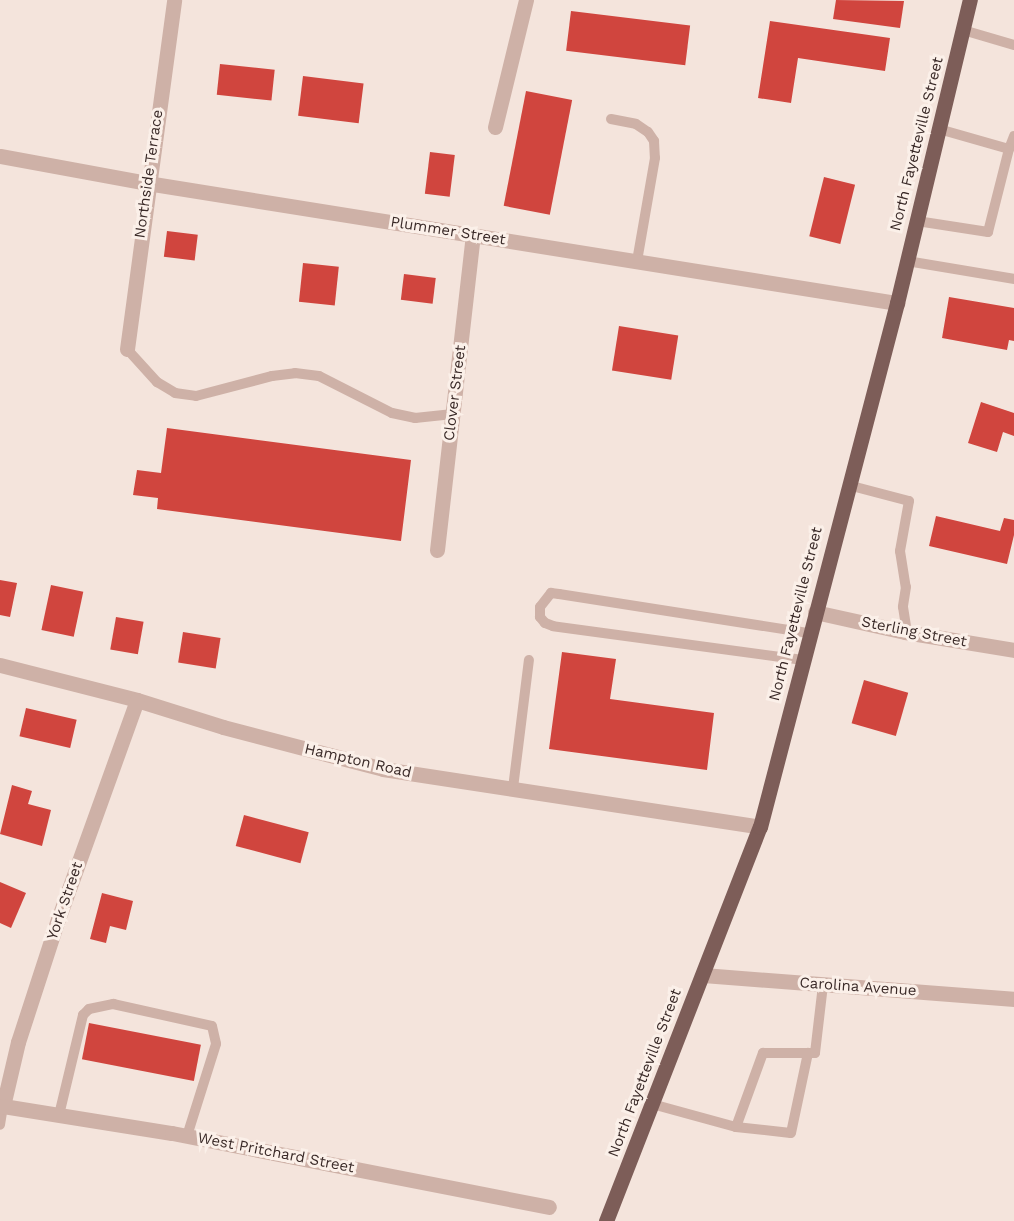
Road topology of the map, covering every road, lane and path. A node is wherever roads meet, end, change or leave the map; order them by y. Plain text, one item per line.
1 (174, 0) edge
2 (526, 0) edge
3 (970, 0) edge
4 (963, 30) junction
5 (1014, 45) edge
6 (611, 118) dead end
7 (495, 127) dead end
8 (939, 129) junction
9 (1014, 136) edge
10 (1009, 149) junction
11 (0, 156) edge
12 (147, 183) junction
13 (917, 221) junction
14 (473, 235) junction
15 (637, 261) junction
16 (907, 261) junction
17 (1014, 279) edge
18 (897, 303) junction
19 (127, 349) joint
20 (453, 414) junction
21 (848, 485) junction
22 (437, 550) dead end
23 (814, 612) junction
24 (907, 632) junction
25 (809, 633) junction
26 (1014, 650) edge
27 (529, 660) dead end
28 (803, 660) junction
29 (0, 665) edge
30 (137, 700) junction
31 (513, 788) junction
32 (760, 827) junction
33 (703, 975) junction
34 (823, 985) junction
35 (1014, 999) edge
36 (804, 1053) junction
37 (652, 1104) junction
38 (2, 1105) edge
39 (59, 1115) junction
40 (0, 1125) edge
41 (736, 1127) junction
42 (187, 1136) junction
43 (549, 1207) dead end
44 (606, 1221) edge

1 - 12 street, Northside Terrace
2 - 7 street
3 - 4 main road, North Fayetteville Street
4 - 5 lane
4 - 8 main road, North Fayetteville Street
6 - 15 lane
8 - 10 lane
8 - 13 main road, North Fayetteville Street
9 - 10 lane
10 - 13 lane
11 - 12 street, Plummer Street
12 - 14 street, Plummer Street
12 - 19 street, Northside Terrace
13 - 16 main road, North Fayetteville Street
14 - 15 street, Plummer Street
14 - 20 street, Clover Street
15 - 18 street, Plummer Street
16 - 17 lane
16 - 18 main road, North Fayetteville Street
18 - 21 main road, North Fayetteville Street
19 - 20 lane
20 - 22 street, Clover Street
21 - 23 main road, North Fayetteville Street
21 - 24 lane
23 - 24 street, Sterling Street
23 - 25 main road, North Fayetteville Street
24 - 26 street, Sterling Street
25 - 28 main road, North Fayetteville Street
25 - 28 lane
27 - 31 lane
28 - 32 main road, North Fayetteville Street
29 - 30 street, Hampton Road
30 - 31 street, Hampton Road
30 - 38 street, York Street
31 - 32 street, Hampton Road
32 - 33 main road, North Fayetteville Street
33 - 34 street, Carolina Avenue
33 - 37 main road, North Fayetteville Street
34 - 35 street, Carolina Avenue
34 - 36 lane
36 - 41 lane
36 - 41 lane
37 - 41 lane
37 - 44 main road, North Fayetteville Street
38 - 39 street, West Pritchard Street
38 - 40 lane
39 - 42 street, West Pritchard Street
39 - 42 lane
42 - 43 street, West Pritchard Street

